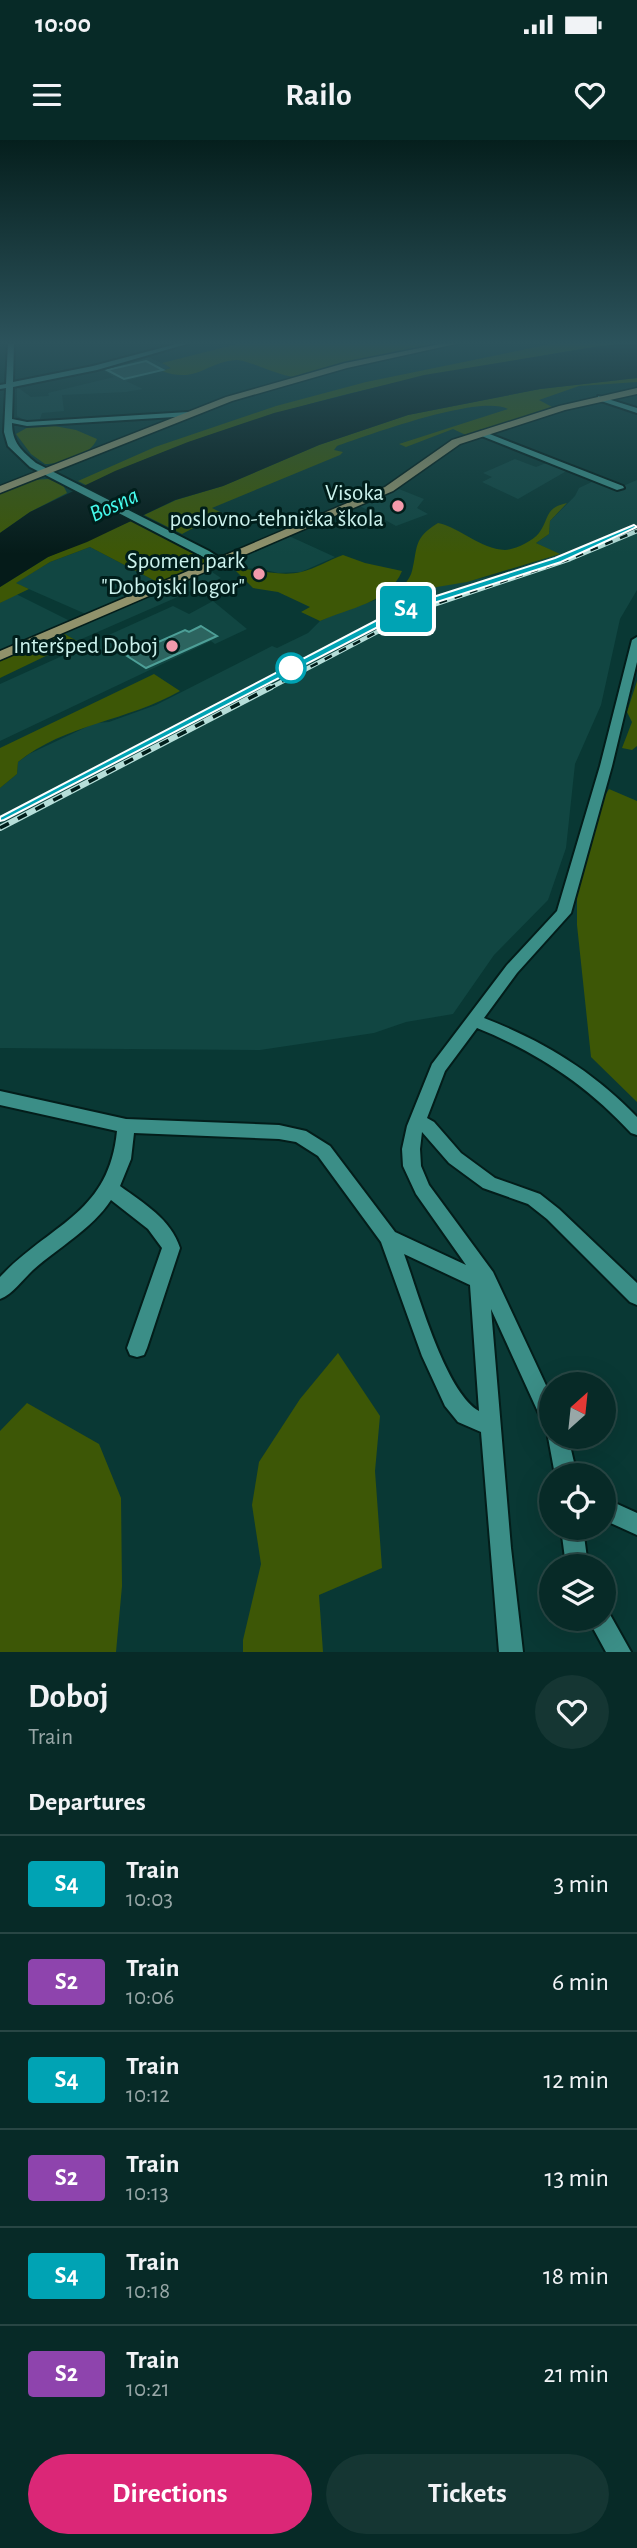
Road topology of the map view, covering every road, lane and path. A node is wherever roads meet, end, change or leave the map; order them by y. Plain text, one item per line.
1 (7, 414) edge
2 (188, 414) joint
3 (548, 414) edge
4 (151, 416) junction
5 (8, 420) junction
6 (27, 424) junction
7 (159, 426) junction
8 (8, 432) junction
9 (482, 433) junction
10 (46, 471) junction
11 (620, 488) dead end
12 (0, 490) edge
13 (220, 562) junction
14 (637, 640) edge
15 (0, 656) edge
16 (473, 1020) junction
17 (0, 1098) edge
18 (417, 1120) junction
19 (126, 1126) junction
20 (637, 1128) edge
21 (108, 1187) junction
22 (389, 1238) junction
23 (482, 1279) junction
24 (0, 1290) edge
25 (637, 1296) edge
26 (138, 1348) dead end
27 (539, 1394) edge
28 (491, 1425) junction
29 (616, 1514) edge
30 (637, 1524) edge
31 (607, 1631) edge
32 (511, 1652) edge
33 (619, 1652) edge

1 - 5 street
2 - 4 street
2 - 7 main road
3 - 9 main road
4 - 6 street
4 - 7 street
5 - 6 street
5 - 8 street
6 - 8 street
7 - 10 main road
8 - 10 street
9 - 11 street
9 - 13 main road
10 - 12 main road
10 - 13 street
13 - 15 main road
14 - 16 street
16 - 18 street
16 - 20 street
17 - 19 street
18 - 23 street
18 - 25 street
19 - 21 street
19 - 22 street
21 - 24 street
21 - 26 street
22 - 23 street
22 - 28 street
23 - 27 street
23 - 28 street
28 - 32 street
29 - 30 street
31 - 33 street

